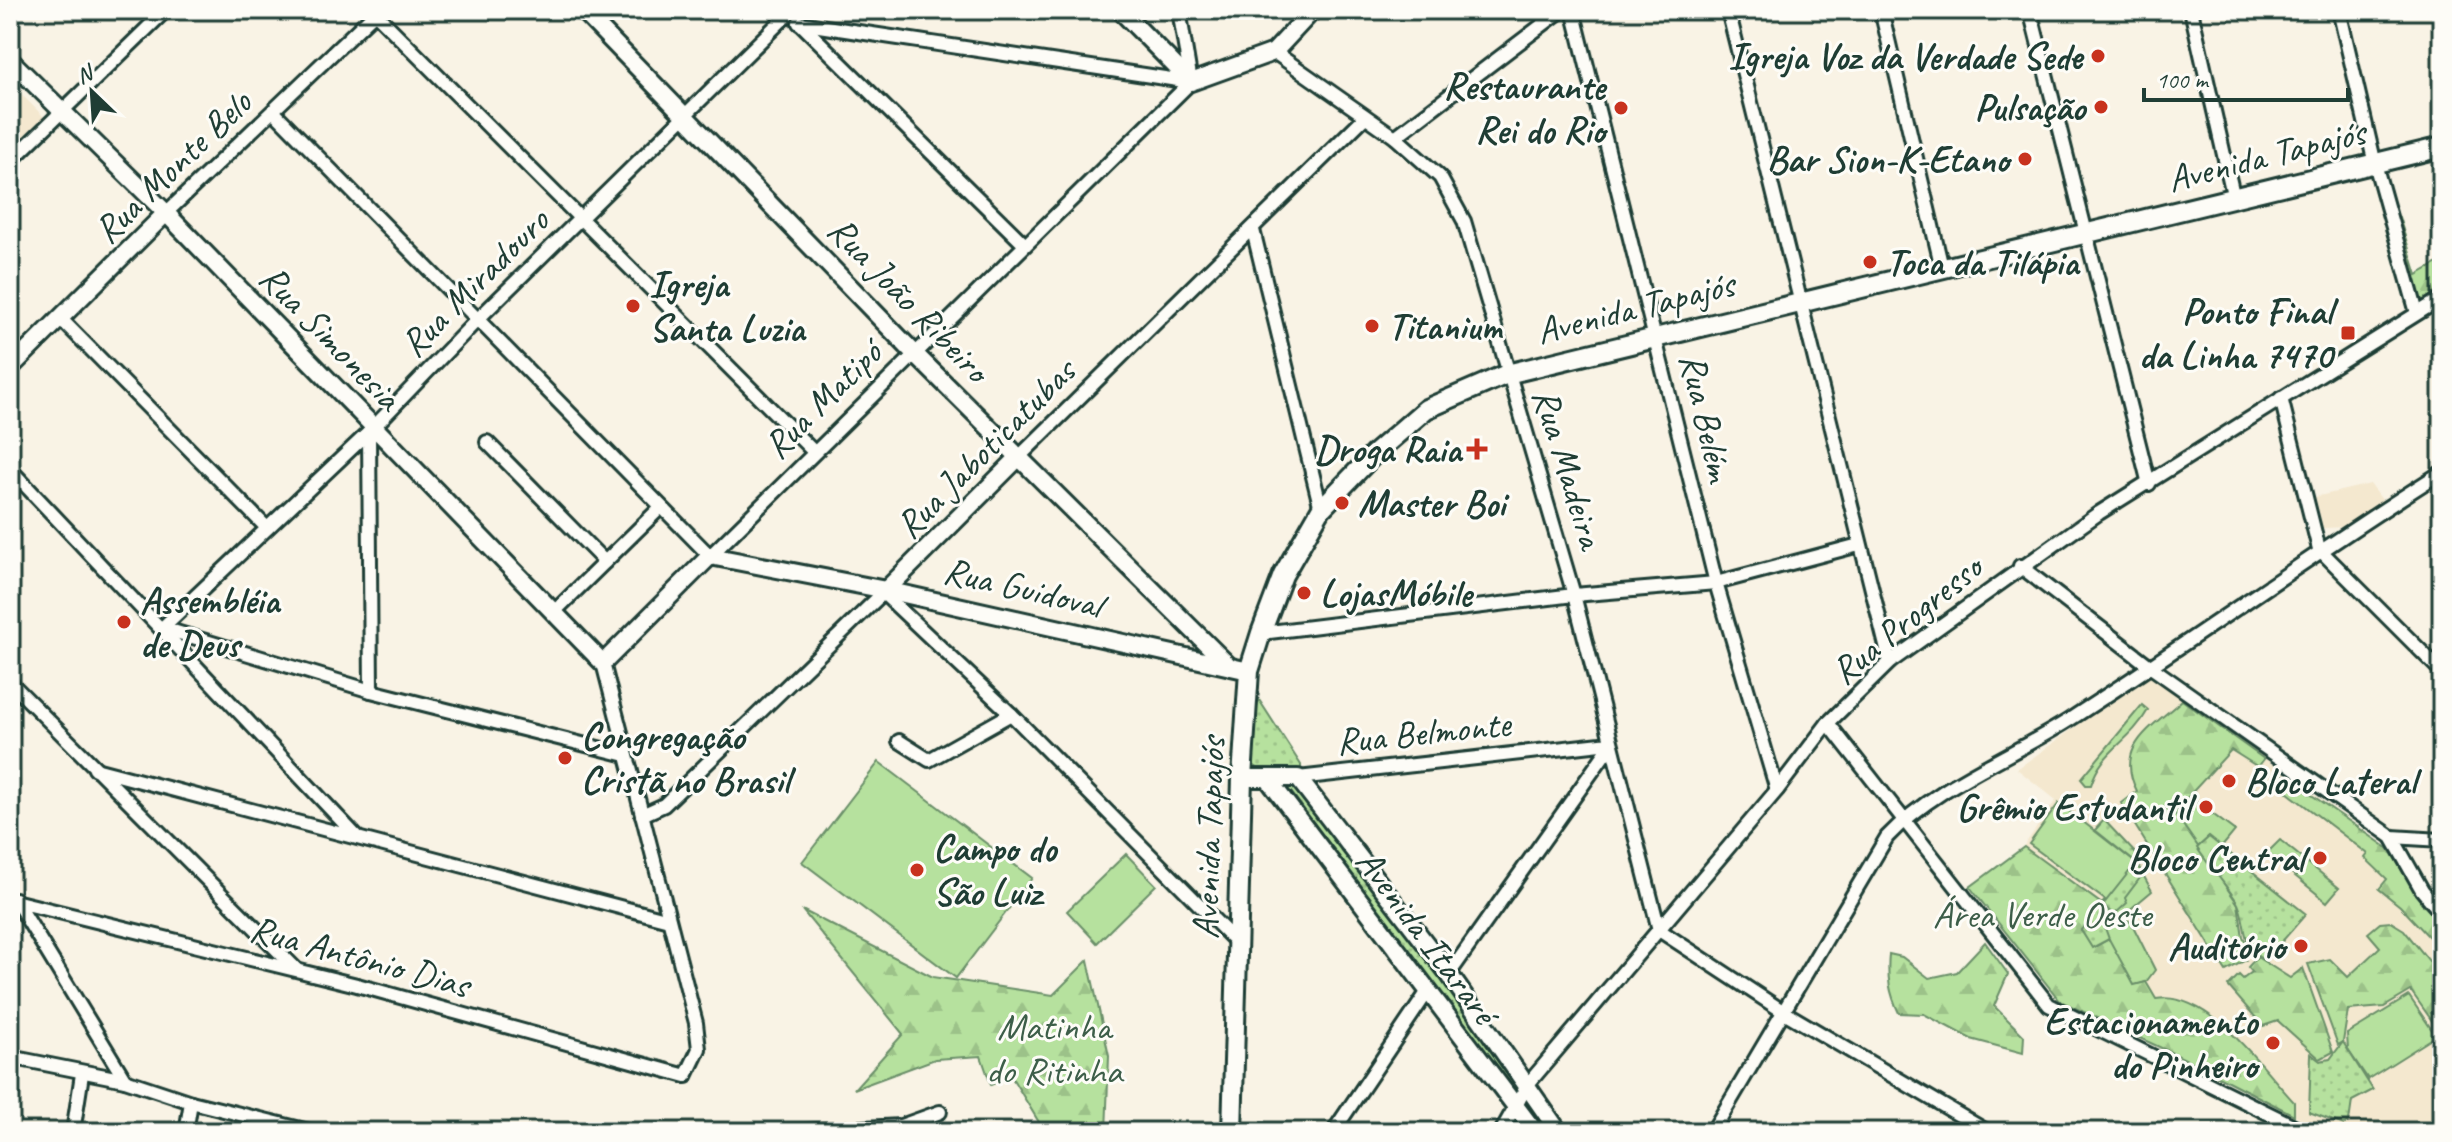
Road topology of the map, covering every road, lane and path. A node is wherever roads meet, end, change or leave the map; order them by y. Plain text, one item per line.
1 (166, 10) edge
2 (582, 10) edge
3 (1120, 10) edge
4 (1179, 10) edge
5 (1313, 10) edge
6 (1573, 10) edge
7 (1728, 10) edge
8 (1881, 10) edge
9 (2030, 10) edge
10 (2191, 10) edge
11 (2339, 10) edge
12 (789, 11) edge
13 (376, 12) edge
14 (1555, 12) edge
15 (799, 23) junction
16 (1274, 52) junction
17 (10, 60) edge
18 (1191, 82) junction
19 (62, 111) junction
20 (274, 112) junction
21 (688, 116) junction
22 (1365, 117) junction
23 (1395, 137) junction
24 (2442, 147) edge
25 (10, 162) edge
26 (2375, 164) junction
27 (2234, 199) junction
28 (166, 213) junction
29 (582, 217) junction
30 (1253, 230) junction
31 (2084, 233) junction
32 (1025, 245) junction
33 (1942, 268) junction
34 (2442, 298) edge
35 (1798, 302) junction
36 (2417, 313) junction
37 (60, 318) junction
38 (476, 321) junction
39 (1657, 336) junction
40 (914, 353) junction
41 (10, 368) edge
42 (1507, 374) junction
43 (2281, 398) junction
44 (371, 429) junction
45 (487, 442) dead end
46 (814, 452) junction
47 (1020, 456) junction
48 (10, 469) edge
49 (2442, 472) edge
50 (2149, 484) junction
51 (661, 507) junction
52 (1321, 509) junction
53 (267, 528) junction
54 (1859, 545) junction
55 (2319, 549) junction
56 (710, 556) junction
57 (605, 562) junction
58 (2020, 566) junction
59 (1716, 583) junction
60 (885, 592) junction
61 (1574, 595) junction
62 (554, 612) junction
63 (1183, 620) junction
64 (162, 628) junction
65 (1261, 633) junction
66 (1162, 651) junction
67 (1890, 662) junction
68 (603, 663) junction
69 (1228, 665) junction
70 (2151, 667) junction
71 (1249, 671) junction
72 (2442, 672) edge
73 (10, 682) edge
74 (371, 691) junction
75 (1011, 714) junction
76 (1828, 723) junction
77 (899, 741) dead end
78 (1611, 744) junction
79 (626, 755) junction
80 (95, 769) junction
81 (1242, 778) junction
82 (1298, 778) junction
83 (1268, 779) junction
84 (1777, 790) junction
85 (642, 815) junction
86 (1904, 819) junction
87 (2392, 837) junction
88 (358, 838) junction
89 (2442, 840) edge
90 (12, 898) edge
91 (2442, 914) edge
92 (669, 920) junction
93 (1659, 930) junction
94 (1239, 945) junction
95 (296, 969) junction
96 (1449, 974) junction
97 (1428, 991) junction
98 (1784, 1012) junction
99 (10, 1057) edge
100 (82, 1074) junction
101 (125, 1080) junction
102 (1528, 1084) junction
103 (191, 1102) junction
104 (1516, 1108) junction
105 (940, 1112) dead end
106 (296, 1130) edge
107 (73, 1132) edge
108 (186, 1132) edge
109 (313, 1132) edge
110 (787, 1132) edge
111 (1232, 1132) edge
112 (1333, 1132) edge
113 (1501, 1132) edge
114 (1535, 1132) edge
115 (1559, 1132) edge
116 (1712, 1132) edge
117 (1988, 1132) edge
118 (2306, 1132) edge

1 - 19 street
2 - 21 street, Rua João Ribeiro
3 - 18 street
4 - 18 street
5 - 16 street
6 - 39 street, Rua Belém
7 - 35 street
8 - 33 street
9 - 31 street
10 - 27 street
11 - 26 street
12 - 15 street
12 - 21 street, Rua Miradouro
13 - 20 street, Rua Monte Belo
13 - 29 street
14 - 23 street
15 - 18 street
15 - 32 street
16 - 18 street
16 - 22 street, Rua Madeira
17 - 19 street, Rua Simonesia
18 - 32 street, Rua Matipó
19 - 25 street
19 - 28 street, Rua Simonesia
20 - 28 street, Rua Monte Belo
20 - 38 street
21 - 29 street, Rua Miradouro
21 - 40 street, Rua João Ribeiro
22 - 23 street, Rua Madeira
22 - 30 street, Rua Jaboticatubas
23 - 42 street, Rua Madeira
24 - 26 main road, Avenida Tapajós
26 - 27 main road, Avenida Tapajós
26 - 36 street
27 - 31 main road, Avenida Tapajós
28 - 37 street, Rua Monte Belo
28 - 44 street, Rua Simonesia
29 - 38 street, Rua Miradouro
29 - 46 street
30 - 47 street, Rua Jaboticatubas
30 - 52 street
31 - 33 main road, Avenida Tapajós
31 - 50 street
32 - 40 street, Rua Matipó
33 - 35 main road, Avenida Tapajós
34 - 36 street, Rua Progresso
35 - 39 main road, Avenida Tapajós
35 - 54 street
36 - 43 street, Rua Progresso
37 - 41 street, Rua Monte Belo
37 - 53 street
38 - 44 street, Rua Miradouro
38 - 51 street
39 - 42 main road, Avenida Tapajós
39 - 59 street, Rua Belém
40 - 46 street, Rua Matipó
40 - 47 street, Rua João Ribeiro
42 - 52 main road, Avenida Tapajós
42 - 61 street, Rua Madeira
43 - 50 street, Rua Progresso
43 - 55 street
44 - 53 street, Rua Miradouro
44 - 62 street, Rua Simonesia
44 - 74 street
45 - 57 street
46 - 56 street, Rua Matipó
47 - 60 street, Rua Jaboticatubas
47 - 63 street, Rua João Ribeiro
48 - 64 street
49 - 55 street
50 - 58 street, Rua Progresso
51 - 56 street
51 - 57 street
52 - 65 main road, Avenida Tapajós
53 - 64 street, Rua Miradouro
54 - 59 street
54 - 67 street
55 - 70 street
55 - 72 street
56 - 60 street, Rua Guidoval
56 - 68 street, Rua Matipó
57 - 62 street
58 - 67 street, Rua Progresso
58 - 70 street
59 - 61 street
59 - 84 street, Rua Belém
60 - 66 street, Rua Guidoval
60 - 75 street
60 - 85 street, Rua Jaboticatubas
61 - 65 street
61 - 78 street, Rua Madeira
62 - 68 street, Rua Simonesia
63 - 66 street
63 - 69 street, Rua João Ribeiro
64 - 74 street
64 - 88 street
65 - 71 main road, Avenida Tapajós
66 - 69 street, Rua Guidoval
67 - 76 street, Rua Progresso
68 - 79 street
69 - 71 street, Rua Guidoval
70 - 86 street
70 - 87 street
71 - 81 main road, Avenida Tapajós
73 - 80 street
74 - 79 street
75 - 77 street
75 - 94 street
76 - 84 street, Rua Progresso
76 - 86 street
78 - 82 street, Rua Belmonte
78 - 93 street, Rua Madeira
78 - 96 street
79 - 85 street
80 - 88 street
80 - 95 street
81 - 83 street, Rua Belmonte
81 - 94 main road, Avenida Tapajós
82 - 83 street, Rua Belmonte
82 - 96 street, Avenida Itararé
83 - 97 street, Avenida Itararé
84 - 93 street, Rua Progresso
85 - 92 street
86 - 98 street
86 - 118 street
87 - 89 street
87 - 91 street
88 - 92 street
90 - 95 street, Rua Antônio Dias
90 - 101 street
92 - 95 street, Rua Antônio Dias
93 - 98 street
93 - 102 street, Rua Progresso
94 - 111 main road, Avenida Tapajós
96 - 102 street, Avenida Itararé
97 - 104 street, Avenida Itararé
97 - 112 street
98 - 116 street
98 - 117 street
99 - 100 street
100 - 101 street
100 - 107 street
101 - 103 street
102 - 104 street, Rua Progresso
102 - 115 street, Avenida Itararé
103 - 106 street
103 - 108 street
104 - 113 street, Rua Progresso
104 - 114 street, Avenida Itararé
105 - 110 street
106 - 109 street

